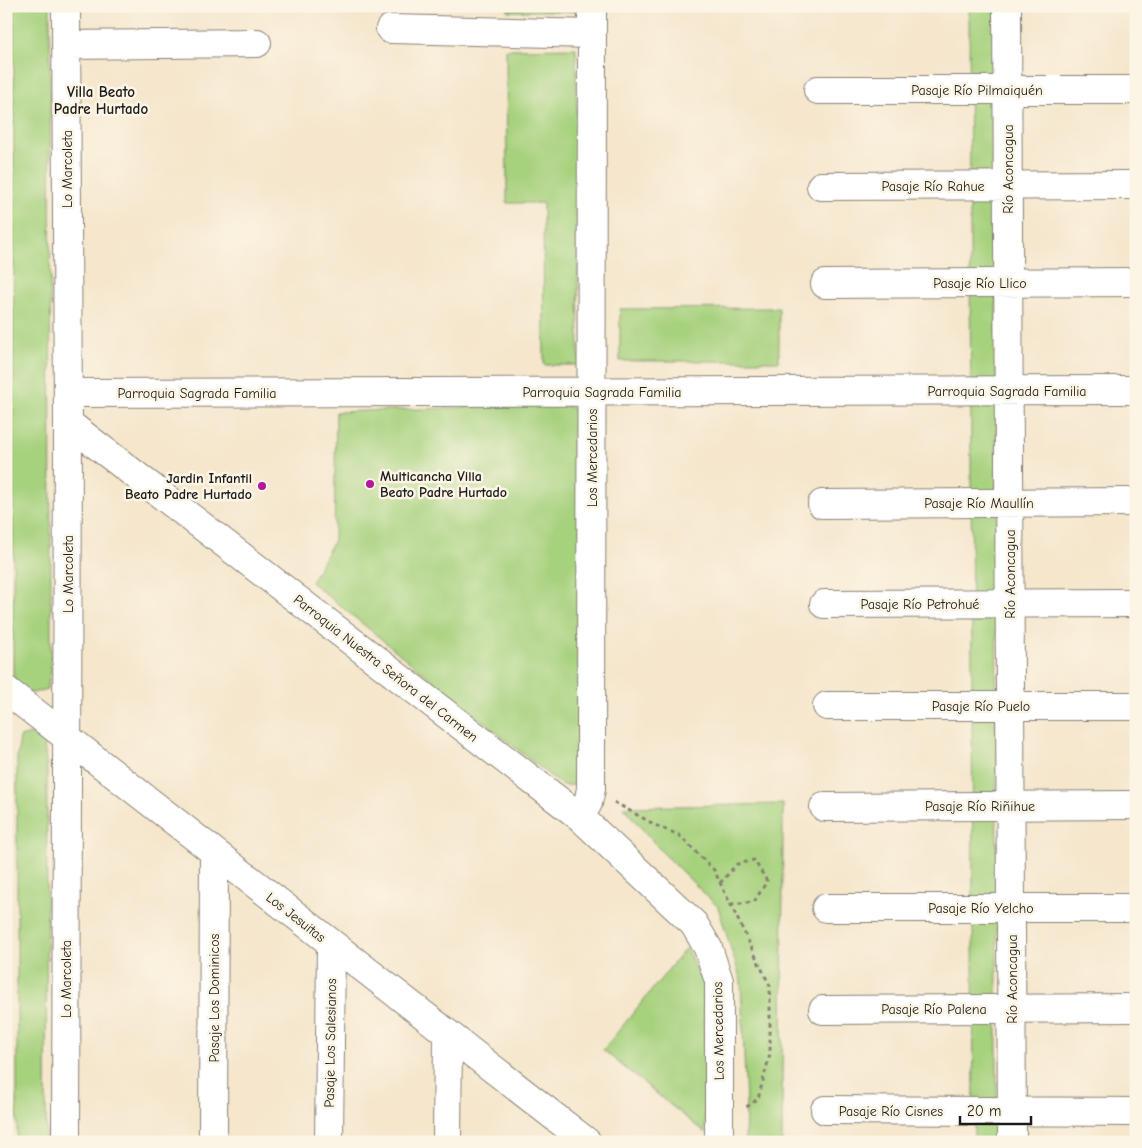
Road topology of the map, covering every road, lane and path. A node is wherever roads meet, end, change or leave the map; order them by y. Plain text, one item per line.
1 (66, 6) edge
2 (592, 6) edge
3 (1007, 6) edge
4 (390, 29) dead end
5 (592, 34) junction
6 (257, 43) dead end
7 (66, 45) junction
8 (818, 90) dead end
9 (1008, 90) junction
10 (1136, 90) edge
11 (1136, 185) edge
12 (821, 186) dead end
13 (1008, 186) junction
14 (1136, 282) edge
15 (1008, 283) junction
16 (825, 284) dead end
17 (1136, 390) edge
18 (1009, 391) junction
19 (592, 392) junction
20 (68, 393) junction
21 (68, 423) junction
22 (1009, 502) junction
23 (1136, 502) edge
24 (822, 504) dead end
25 (1136, 603) edge
26 (824, 604) dead end
27 (1010, 604) junction
28 (6, 690) edge
29 (827, 706) dead end
30 (1010, 706) junction
31 (1136, 706) edge
32 (67, 739) junction
33 (1136, 805) edge
34 (1011, 806) junction
35 (824, 807) dead end
36 (580, 817) junction
37 (214, 853) junction
38 (720, 883) dead end
39 (730, 904) dead end
40 (826, 908) dead end
41 (1011, 908) junction
42 (1136, 908) edge
43 (694, 924) joint
44 (331, 944) junction
45 (1136, 1008) edge
46 (1012, 1009) junction
47 (823, 1010) dead end
48 (448, 1034) junction
49 (825, 1110) dead end
50 (1012, 1111) junction
51 (1136, 1112) edge
52 (565, 1133) edge
53 (66, 1142) edge
54 (213, 1142) edge
55 (329, 1142) edge
56 (447, 1142) edge
57 (587, 1142) edge
58 (719, 1142) edge
59 (1012, 1142) edge

1 - 7 street, Lo Marcoleta
2 - 5 street, Los Mercedarios
3 - 9 street, Río Aconcagua
4 - 5 street
5 - 19 street, Los Mercedarios
6 - 7 street
7 - 20 street, Lo Marcoleta
8 - 9 street, Pasaje Río Pilmaiquén
9 - 10 street, Pasaje Río Pilmaiquén
9 - 13 street, Río Aconcagua
11 - 13 street, Pasaje Río Rahue
12 - 13 street, Pasaje Río Rahue
13 - 15 street, Río Aconcagua
14 - 15 street, Pasaje Río Llico
15 - 16 street, Pasaje Río Llico
15 - 18 street, Río Aconcagua
17 - 18 street, Parroquia Sagrada Familia
18 - 19 street, Parroquia Sagrada Familia
18 - 22 street, Río Aconcagua
19 - 20 street, Parroquia Sagrada Familia
19 - 36 street, Los Mercedarios
20 - 21 street, Lo Marcoleta
21 - 32 street, Lo Marcoleta
21 - 36 street, Parroquia Nuestra Señora del Carmen
22 - 23 street, Pasaje Río Maullín
22 - 24 street, Pasaje Río Maullín
22 - 27 street, Río Aconcagua
25 - 27 street, Pasaje Río Petrohué
26 - 27 street, Pasaje Río Petrohué
27 - 30 street, Río Aconcagua
28 - 32 street, Los Jesuitas
29 - 30 street, Pasaje Río Puelo
30 - 31 street, Pasaje Río Puelo
30 - 34 street, Río Aconcagua
32 - 37 street, Los Jesuitas
32 - 53 street, Lo Marcoleta
33 - 34 street, Pasaje Río Riñihue
34 - 35 street, Pasaje Río Riñihue
34 - 41 street, Río Aconcagua
36 - 43 street, Parroquia Nuestra Señora del Carmen
37 - 44 street, Los Jesuitas
37 - 54 street, Pasaje Los Dominicos
38 - 39 path
40 - 41 street, Pasaje Río Yelcho
41 - 42 street, Pasaje Río Yelcho
41 - 46 street, Río Aconcagua
43 - 58 street, Los Mercedarios
44 - 48 street, Los Jesuitas
44 - 55 street, Pasaje Los Salesianos
45 - 46 street, Pasaje Río Palena
46 - 47 street, Pasaje Río Palena
46 - 50 street, Río Aconcagua
48 - 52 street, Los Jesuitas
48 - 56 street
49 - 50 street, Pasaje Río Cisnes
50 - 51 street, Pasaje Río Cisnes
50 - 59 street, Río Aconcagua
52 - 57 street, Los Jesuitas

